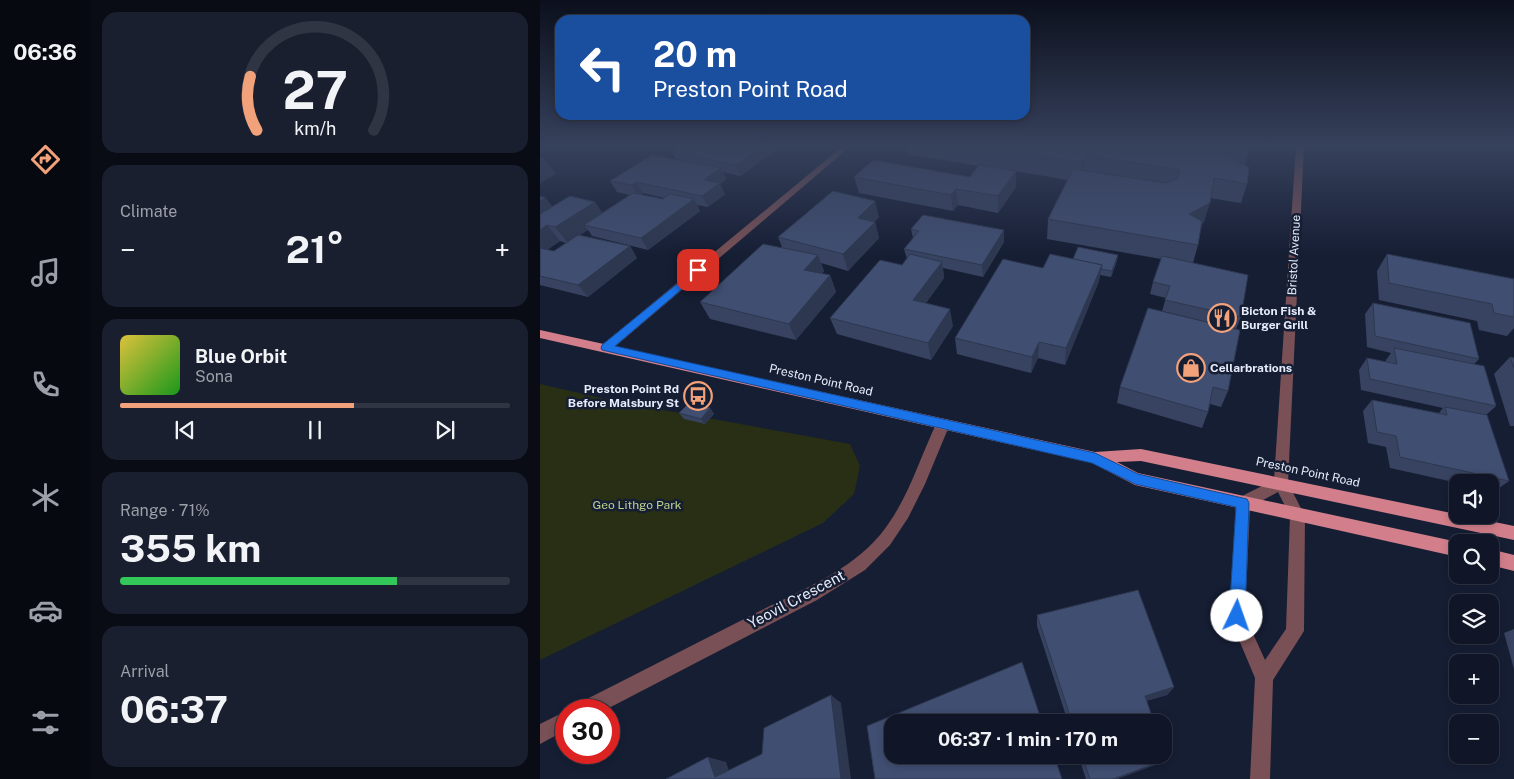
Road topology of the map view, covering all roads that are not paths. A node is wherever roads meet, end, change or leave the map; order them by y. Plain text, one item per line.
1 (804, 182) edge
2 (1298, 182) edge
3 (540, 334) edge
4 (606, 348) junction
5 (943, 424) junction
6 (1095, 458) junction
7 (1281, 483) junction
8 (1243, 503) junction
9 (1298, 516) junction
10 (1514, 533) edge
11 (1449, 548) edge
12 (1499, 559) edge
13 (1514, 562) edge
14 (1264, 678) junction
15 (607, 699) edge
16 (555, 726) edge
17 (540, 734) edge
18 (1260, 779) edge

1 - 4 street
2 - 7 street, Bristol Avenue
3 - 4 main road, Preston Point Road
4 - 5 main road, Preston Point Road
5 - 6 main road, Preston Point Road
5 - 15 street, Yeovil Crescent
6 - 7 main road, Preston Point Road
6 - 8 main road, Preston Point Road
7 - 8 street
7 - 9 street, Bristol Avenue
7 - 10 main road, Preston Point Road
8 - 9 main road, Preston Point Road
8 - 14 street
9 - 11 main road, Preston Point Road
9 - 14 street, Bristol Avenue
12 - 13 main road
14 - 18 street
16 - 17 street

